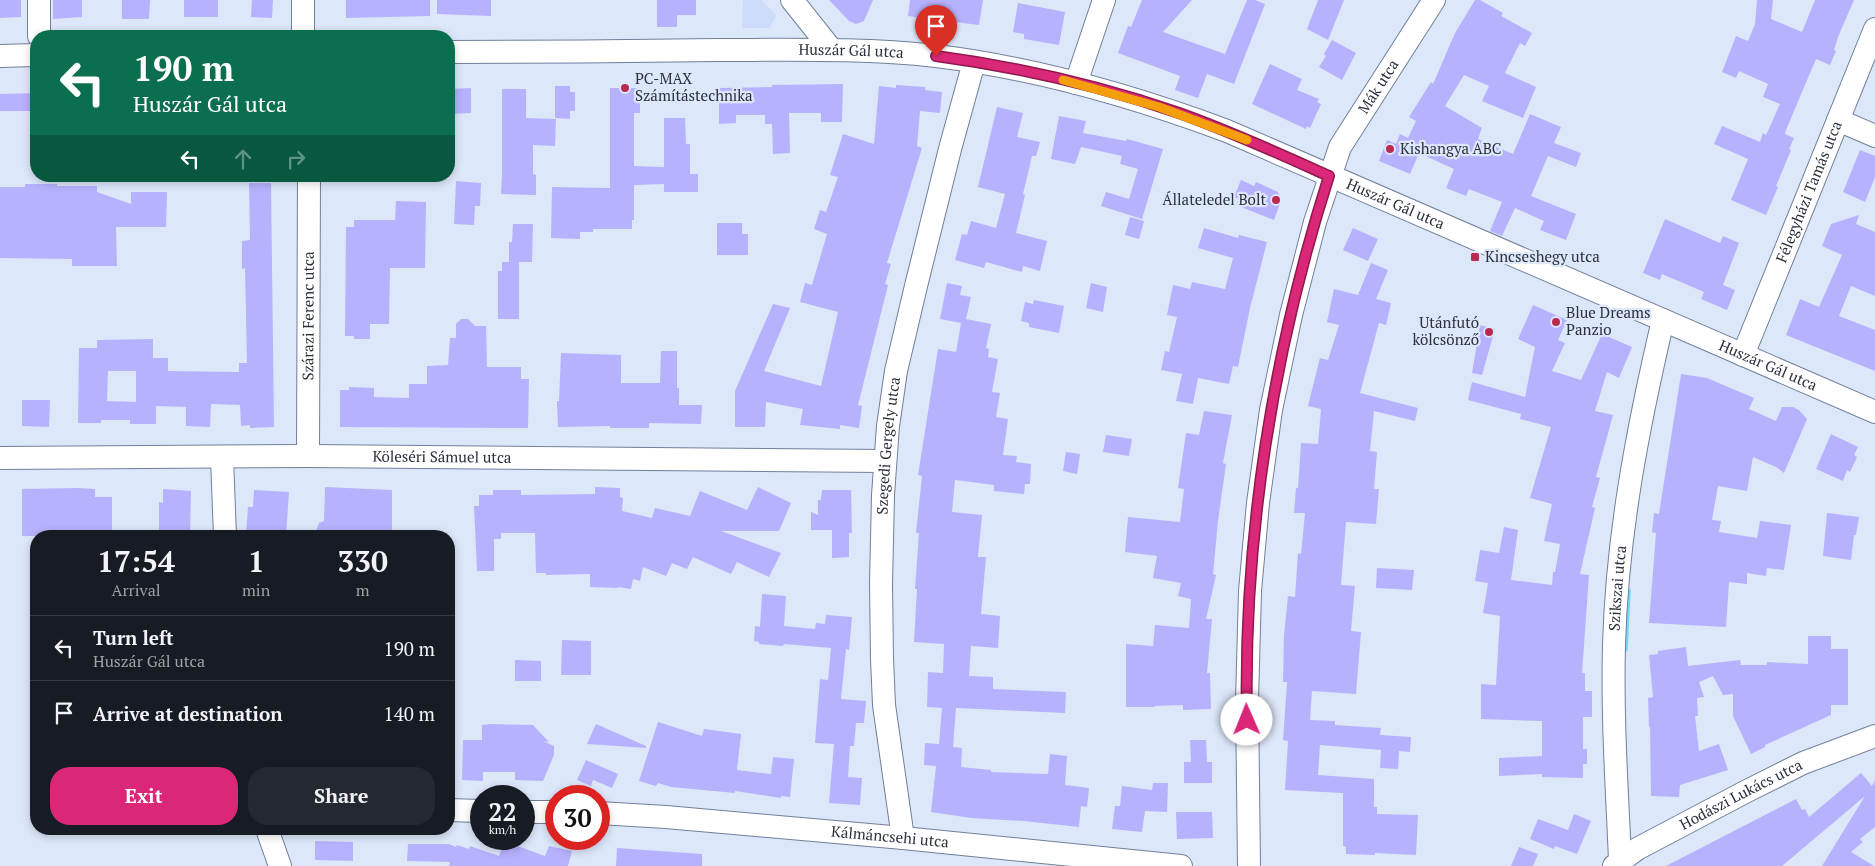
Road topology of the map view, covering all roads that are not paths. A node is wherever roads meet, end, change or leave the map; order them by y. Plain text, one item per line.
1 (40, 0) edge
2 (302, 0) edge
3 (792, 0) edge
4 (1104, 0) edge
5 (1434, 0) edge
6 (1875, 29) edge
7 (40, 30) edge
8 (303, 30) edge
9 (831, 49) junction
10 (455, 52) edge
11 (30, 55) edge
12 (0, 56) edge
13 (974, 62) junction
14 (1076, 83) junction
15 (1838, 120) junction
16 (1875, 136) edge
17 (1329, 176) junction
18 (309, 182) edge
19 (1663, 320) junction
20 (1743, 355) junction
21 (1875, 412) edge
22 (308, 456) junction
23 (0, 458) edge
24 (222, 458) junction
25 (885, 461) junction
26 (225, 530) edge
27 (1875, 736) edge
28 (455, 810) edge
29 (470, 811) edge
30 (610, 814) edge
31 (270, 835) edge
32 (903, 838) junction
33 (1617, 863) edge
34 (280, 866) edge
35 (1181, 866) edge
36 (1249, 866) edge

1 - 7 street
2 - 8 street
3 - 9 street
4 - 14 street
5 - 17 street, Mák utca
6 - 15 street, Félegyházi Tamás utca
9 - 10 street, Huszár Gál utca
9 - 13 street, Huszár Gál utca
11 - 12 street
13 - 14 street, Huszár Gál utca
13 - 25 street, Szegedi Gergely utca
14 - 17 street, Huszár Gál utca
15 - 16 street
15 - 20 street, Félegyházi Tamás utca
17 - 19 street, Huszár Gál utca
17 - 36 street
18 - 22 street, Szárazi Ferenc utca
19 - 20 street, Huszár Gál utca
19 - 33 street, Szikszai utca
20 - 21 street, Huszár Gál utca
22 - 24 street, Köleséri Sámuel utca
22 - 25 street, Köleséri Sámuel utca
23 - 24 street, Köleséri Sámuel utca
24 - 26 street
25 - 32 street, Szegedi Gergely utca
27 - 33 street, Hodászi Lukács utca
28 - 29 street
30 - 32 street, Kálmáncsehi utca
31 - 34 street
32 - 35 street, Kálmáncsehi utca

